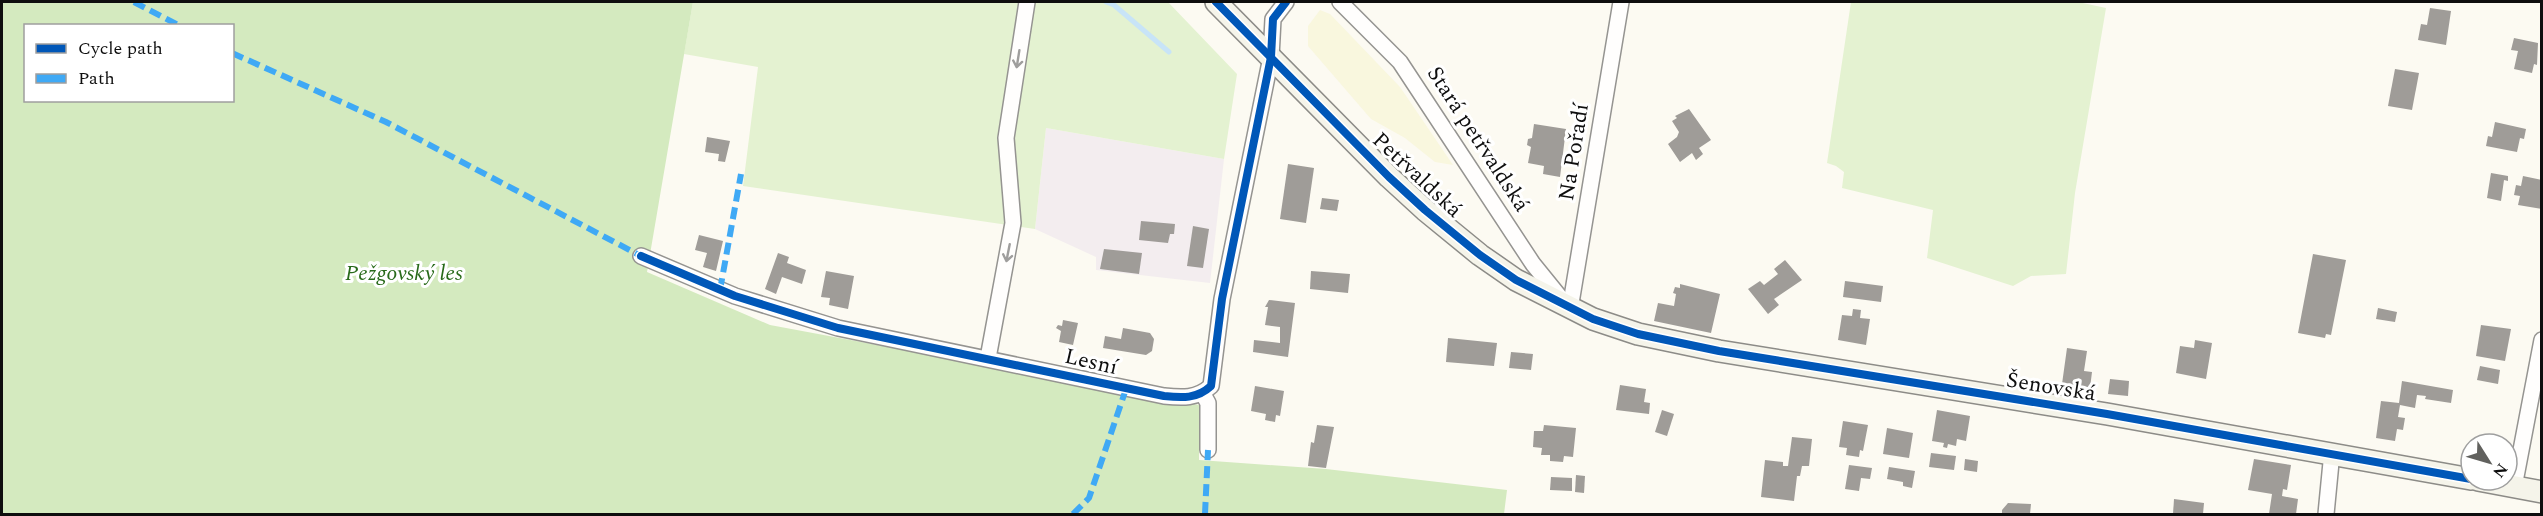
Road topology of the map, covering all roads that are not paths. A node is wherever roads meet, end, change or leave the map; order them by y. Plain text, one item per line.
1 (1027, 2) edge
2 (1216, 2) edge
3 (1286, 2) edge
4 (1340, 2) edge
5 (1621, 2) edge
6 (1271, 57) junction
7 (641, 256) dead end
8 (1570, 309) junction
9 (1625, 330) joint
10 (2541, 340) edge
11 (988, 358) junction
12 (1203, 394) junction
13 (1208, 450) dead end
14 (2331, 453) junction
15 (2519, 460) edge
16 (2459, 477) edge
17 (2519, 488) edge
18 (2541, 492) edge
19 (2326, 514) edge

1 -> 11 street
2 - 6 main road, Petřvaldská
3 - 6 street
4 - 8 street, Stará petřvaldská
5 - 8 street, Na Pořadí
6 - 8 main road, Petřvaldská
6 - 12 street
7 - 11 street, Lesní
8 - 9 main road, Petřvaldská
9 - 14 main road, Šenovská
10 - 15 street
11 - 12 street, Lesní
12 - 13 street
14 - 16 main road, Šenovská
14 - 19 street
17 - 18 main road

